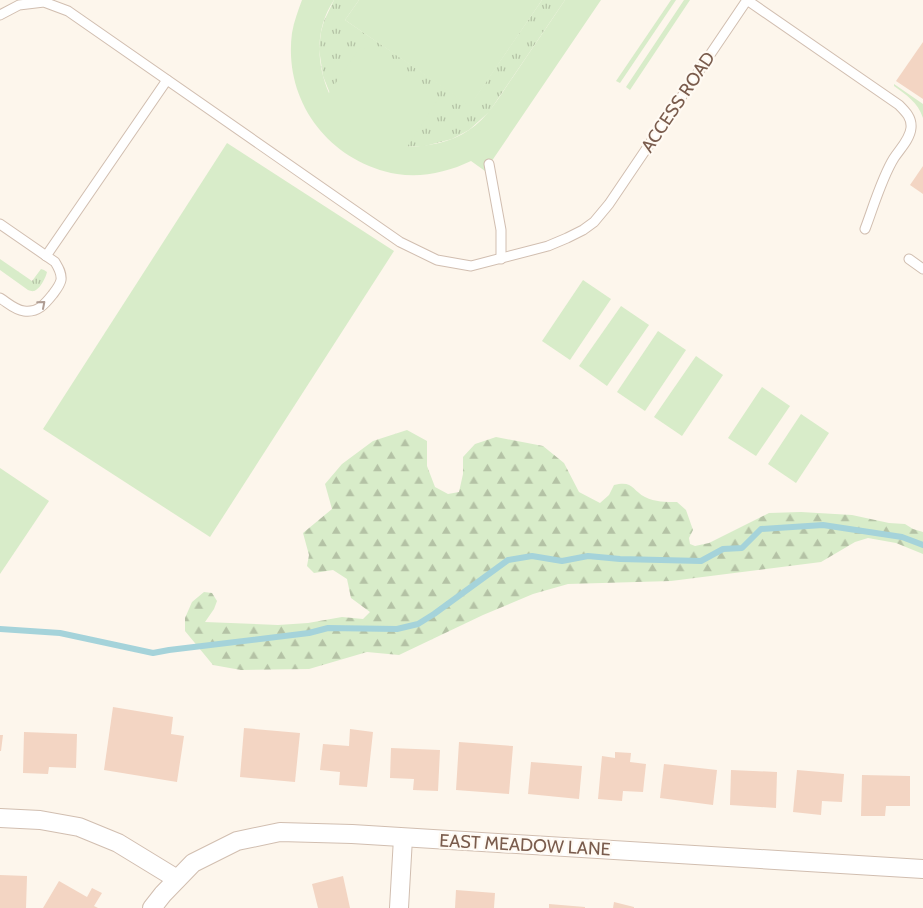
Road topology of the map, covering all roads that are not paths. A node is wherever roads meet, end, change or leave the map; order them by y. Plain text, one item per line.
1 (747, 0) edge
2 (0, 15) edge
3 (168, 80) junction
4 (489, 164) dead end
5 (0, 224) edge
6 (865, 229) dead end
7 (46, 256) junction
8 (501, 259) junction
9 (909, 259) dead end
10 (923, 269) edge
11 (0, 298) edge
12 (0, 818) edge
13 (403, 838) junction
14 (923, 869) edge
15 (177, 880) junction
16 (152, 908) edge
17 (399, 908) edge

1 - 6 lane
1 - 8 lane, ACCESS ROAD
2 - 3 lane, ACCESS ROAD
3 - 7 lane
3 - 8 lane, ACCESS ROAD
4 - 8 lane
5 - 7 lane
11 -> 7 lane
9 - 10 lane
12 - 15 street
13 - 14 street, EAST MEADOW LANE
13 - 15 street, EAST MEADOW LANE
13 - 17 street
15 - 16 street, EAST MEADOW LANE

